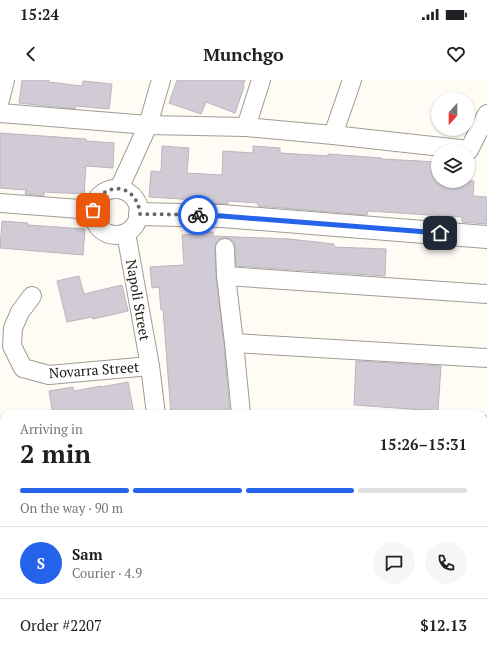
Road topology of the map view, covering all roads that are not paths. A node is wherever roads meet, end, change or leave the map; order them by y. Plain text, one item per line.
1 (5, 80) edge
2 (161, 80) edge
3 (261, 80) edge
4 (352, 80) edge
5 (0, 100) edge
6 (0, 113) edge
7 (487, 114) edge
8 (148, 125) junction
9 (246, 127) junction
10 (333, 135) junction
11 (119, 189) junction
12 (0, 203) edge
13 (93, 210) junction
14 (140, 214) junction
15 (126, 233) junction
16 (487, 237) edge
17 (225, 248) dead end
18 (226, 276) junction
19 (487, 294) edge
20 (32, 296) dead end
21 (234, 342) junction
22 (487, 358) edge
23 (150, 366) junction
24 (156, 410) edge
25 (244, 410) edge

1 - 5 street
2 - 8 street
3 - 9 street
4 - 10 street
6 - 8 street
7 - 10 street
8 - 9 street
8 - 11 street
9 - 10 street
11 - 13 street
11 - 14 street
12 - 13 street
13 - 15 street
14 - 15 street
14 - 16 street
15 - 23 street, Napoli Street
17 - 18 street
18 - 19 street
18 - 21 street
20 - 23 street, Novarra Street
21 - 22 street
21 - 25 street
23 - 24 street, Napoli Street

